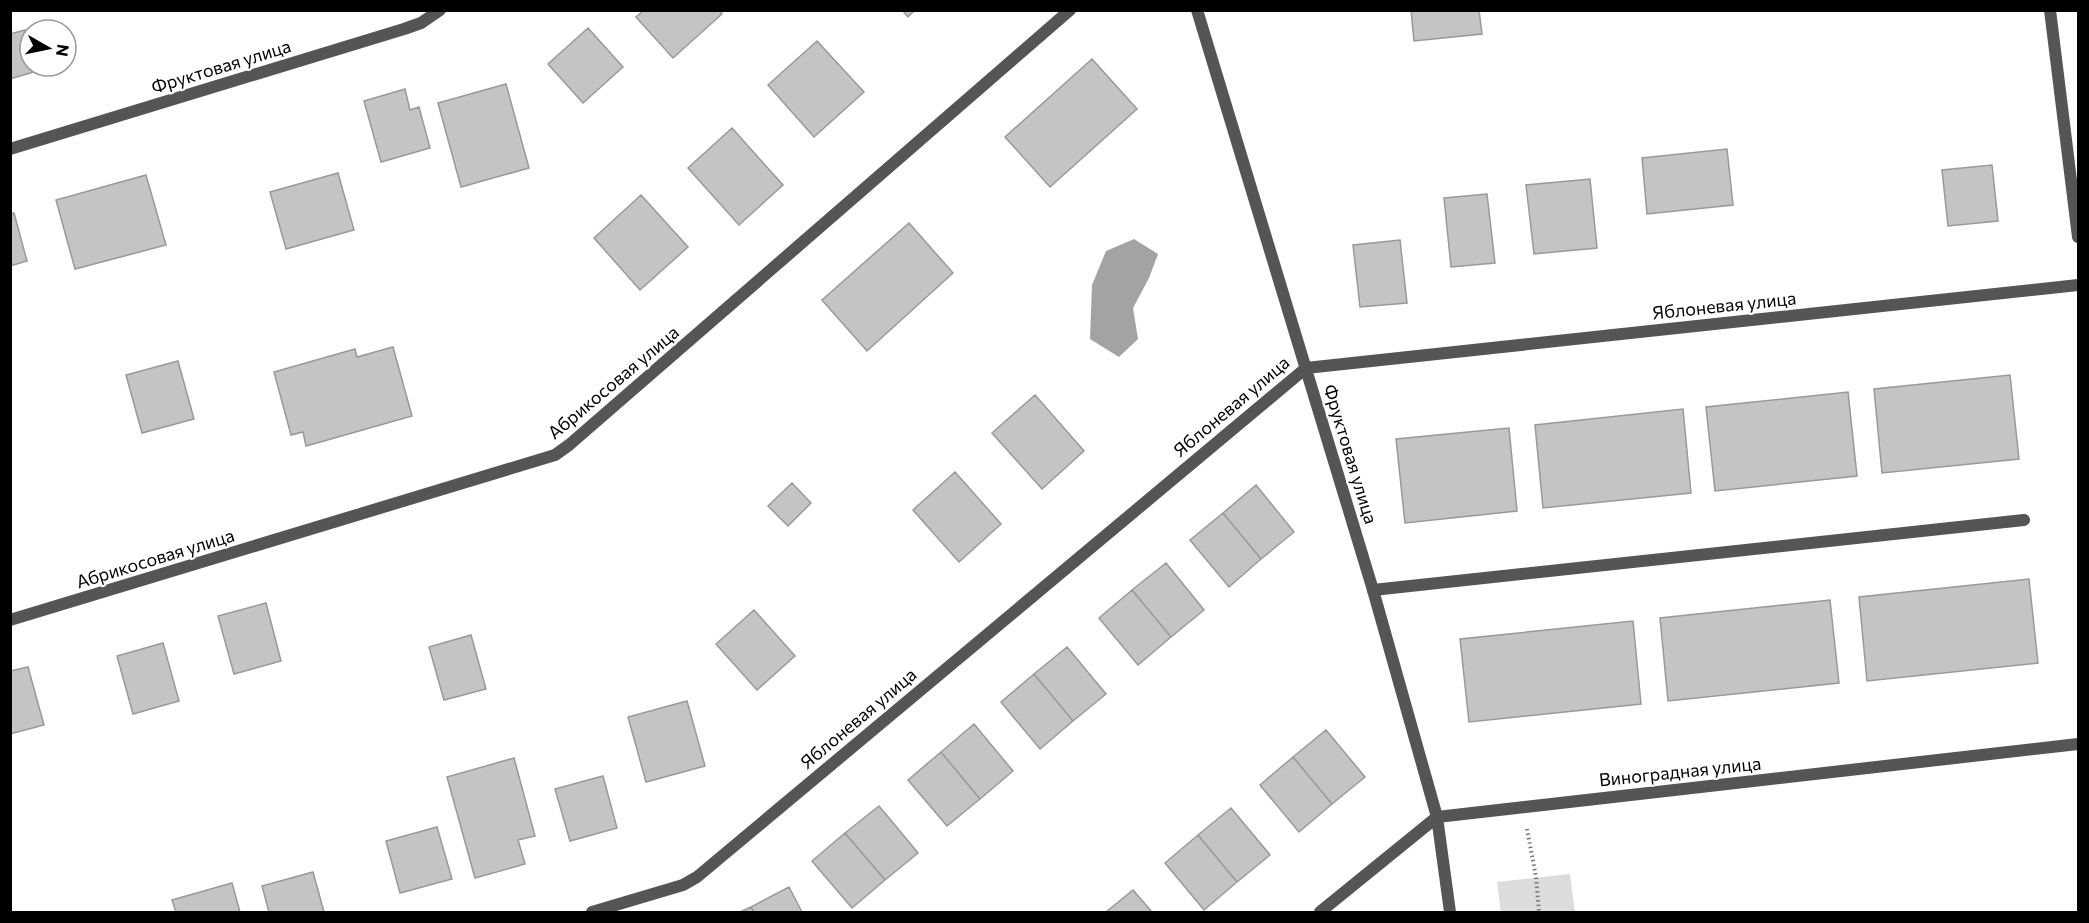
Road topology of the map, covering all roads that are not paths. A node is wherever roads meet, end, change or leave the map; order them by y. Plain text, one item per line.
1 (440, 10) edge
2 (1070, 10) edge
3 (1197, 10) edge
4 (2050, 10) edge
5 (10, 150) edge
6 (2079, 237) edge
7 (2079, 285) edge
8 (1306, 368) junction
9 (2024, 520) dead end
10 (1373, 590) junction
11 (10, 620) edge
12 (2079, 744) edge
13 (1437, 817) junction
14 (592, 912) edge
15 (1320, 912) edge
16 (1450, 912) edge

1 - 5 street, Фруктовая улица
2 - 11 street, Абрикосовая улица
3 - 8 street, Фруктовая улица
4 - 6 street
7 - 8 street, Яблоневая улица
8 - 10 street, Фруктовая улица
8 - 14 street, Яблоневая улица
9 - 10 street
10 - 13 street, Фруктовая улица
12 - 13 street, Виноградная улица
13 - 15 street
13 - 16 street, Фруктовая улица

